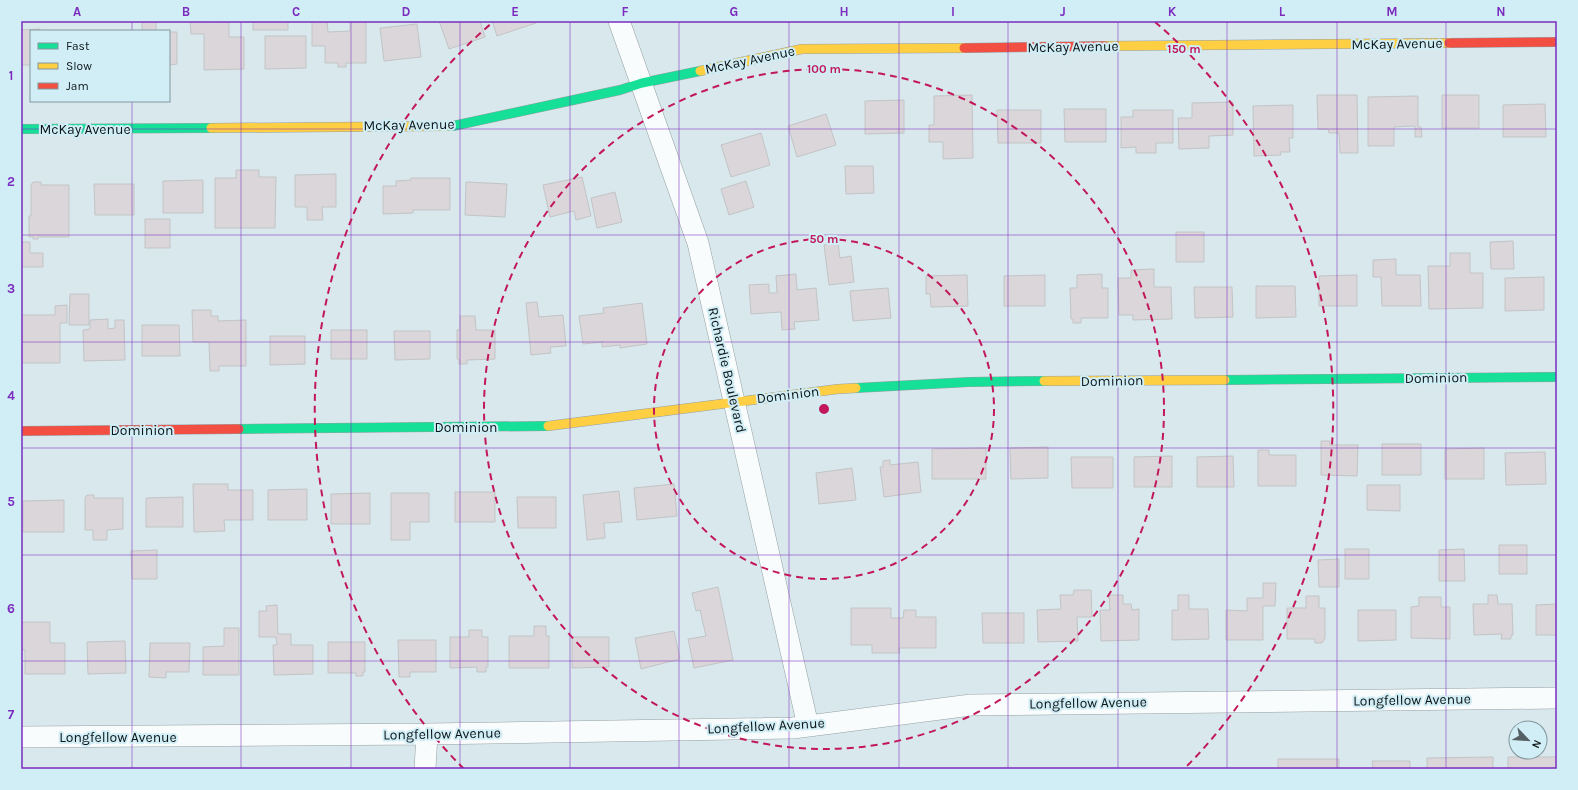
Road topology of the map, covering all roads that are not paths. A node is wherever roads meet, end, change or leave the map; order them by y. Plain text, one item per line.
1 (619, 21) edge
2 (1557, 42) edge
3 (642, 83) junction
4 (21, 130) edge
5 (1557, 377) edge
6 (734, 402) junction
7 (21, 431) edge
8 (1557, 698) edge
9 (808, 726) junction
10 (427, 734) junction
11 (21, 737) edge
12 (425, 769) edge

1 - 3 street, Richardie Boulevard
2 - 3 street, McKay Avenue
3 - 4 street, McKay Avenue
3 - 6 street, Richardie Boulevard
5 - 6 street, Dominion
6 - 7 street, Dominion
6 - 9 street, Richardie Boulevard
8 - 9 street, Longfellow Avenue
9 - 10 street, Longfellow Avenue
10 - 11 street, Longfellow Avenue
10 - 12 street

